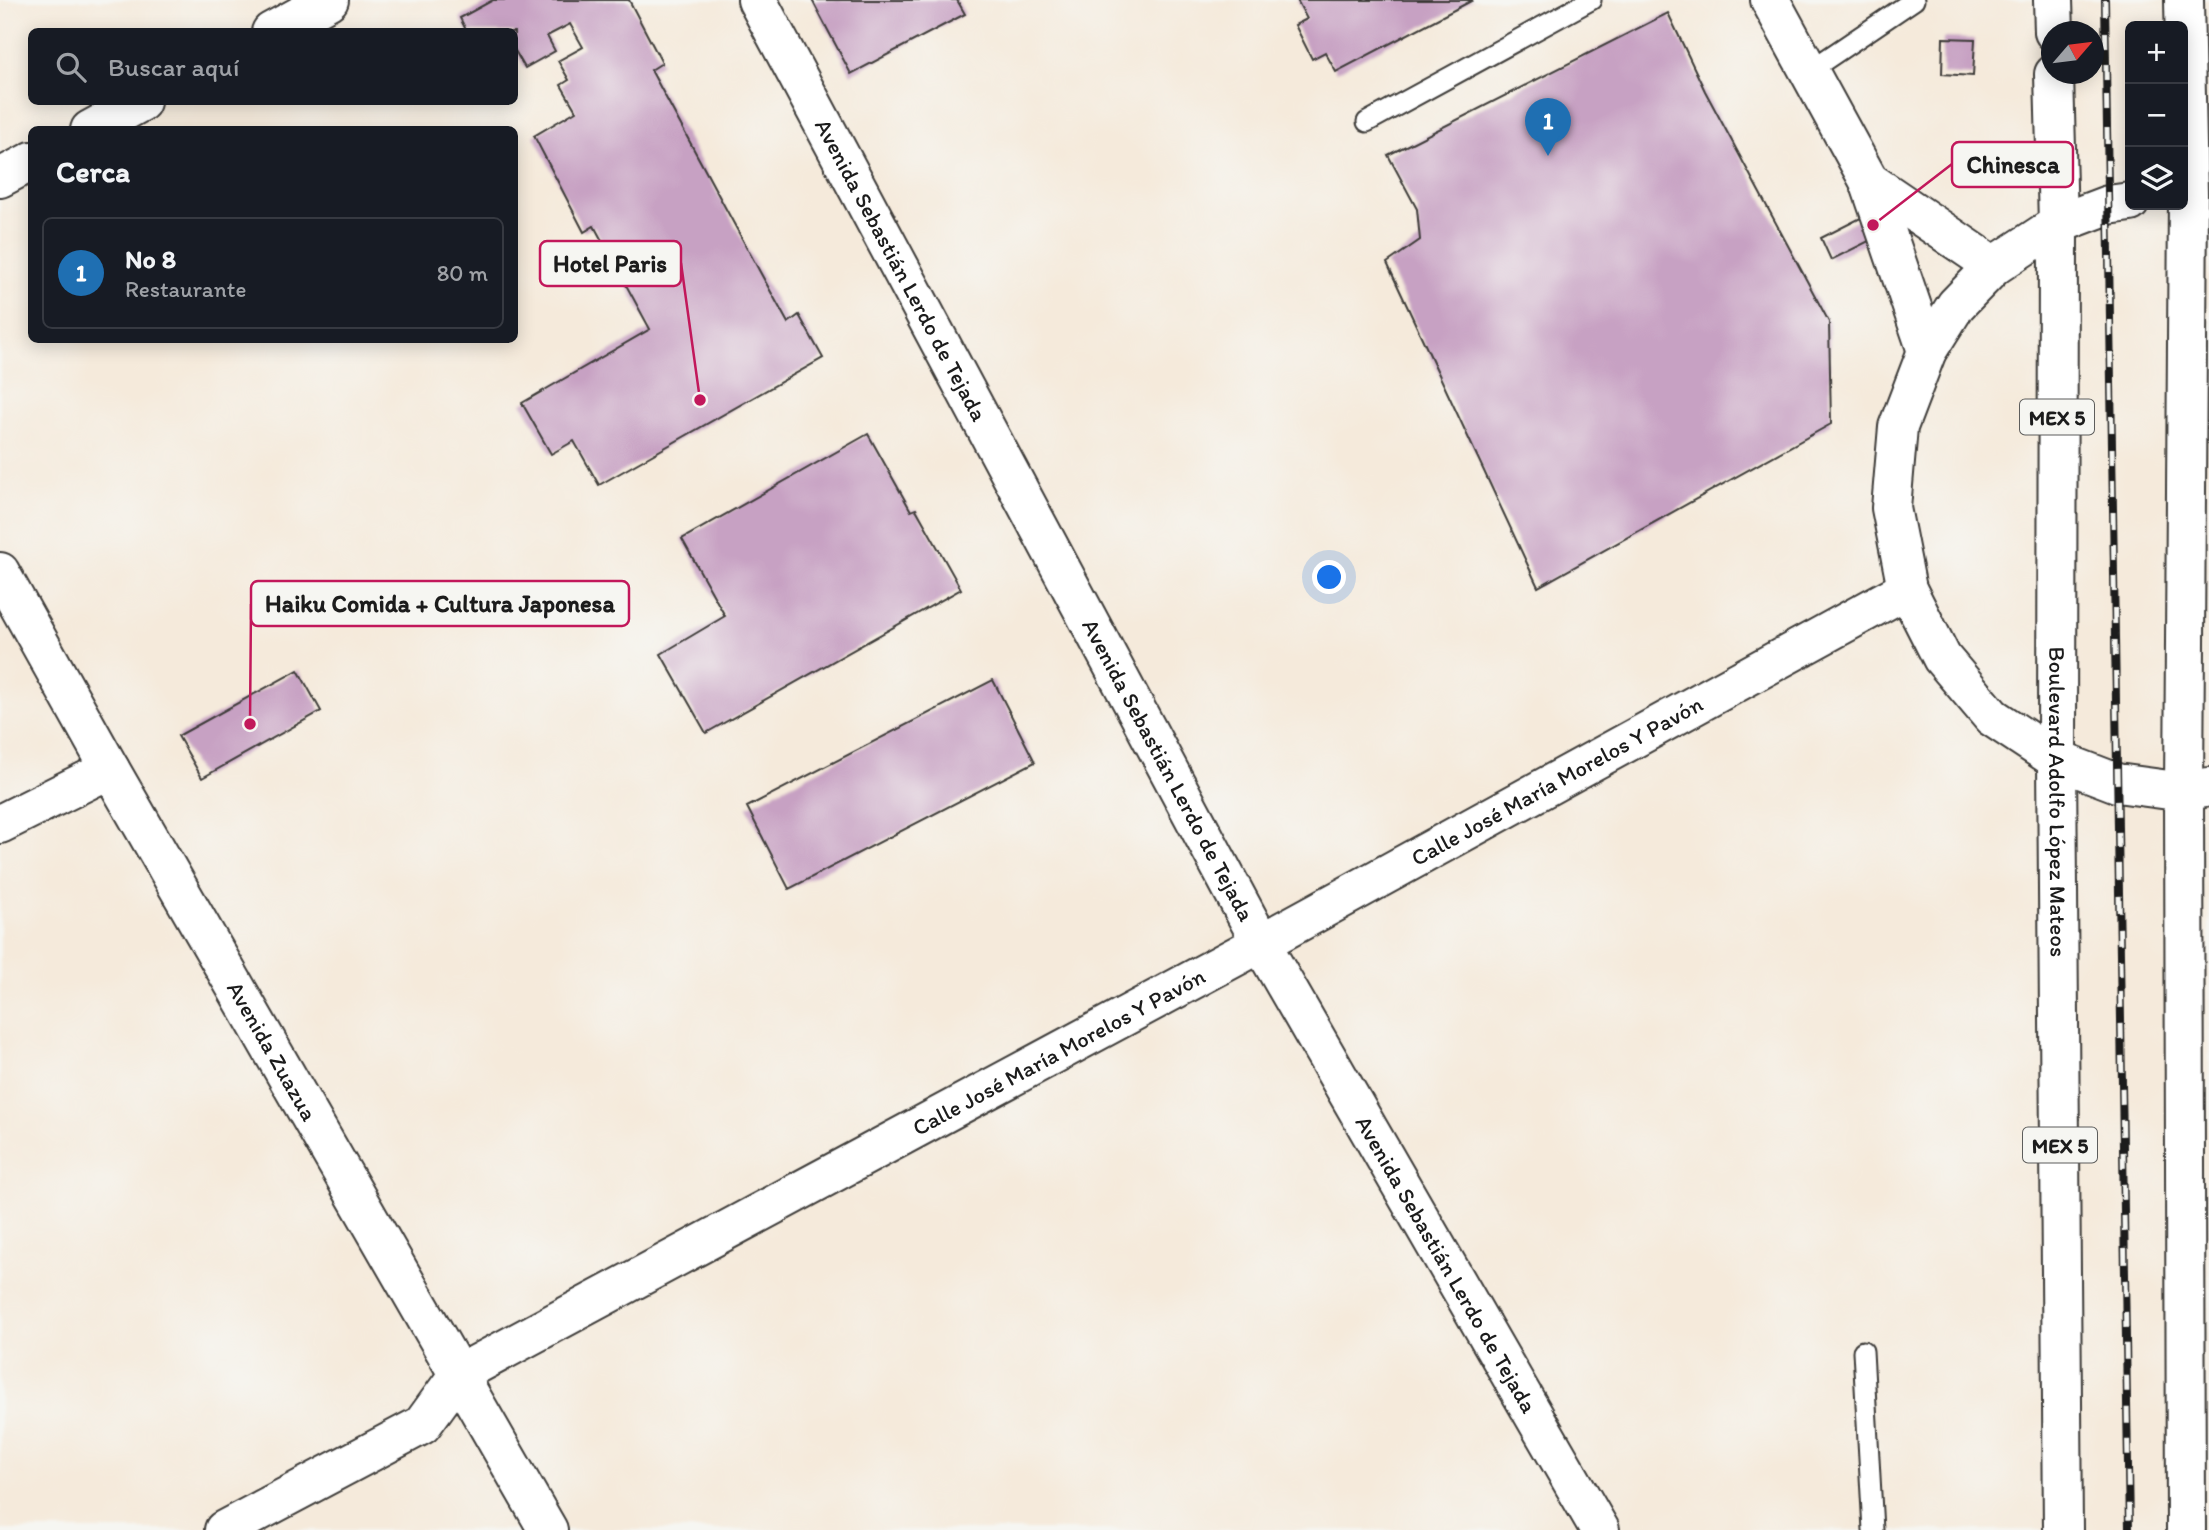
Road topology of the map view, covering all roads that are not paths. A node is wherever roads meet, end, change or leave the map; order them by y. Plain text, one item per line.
1 (329, 0) edge
2 (757, 0) edge
3 (1591, 0) edge
4 (1770, 0) edge
5 (1914, 0) edge
6 (2053, 0) edge
7 (2185, 0) edge
8 (2054, 21) edge
9 (278, 28) edge
10 (1809, 71) junction
11 (2054, 84) edge
12 (136, 105) edge
13 (1367, 122) dead end
14 (97, 126) edge
15 (28, 163) edge
16 (0, 178) edge
17 (1869, 181) junction
18 (2193, 195) edge
19 (2125, 203) edge
20 (2058, 224) junction
21 (1994, 266) junction
22 (1927, 351) junction
23 (0, 572) edge
24 (1907, 589) junction
25 (2057, 760) junction
26 (110, 769) junction
27 (2197, 790) edge
28 (0, 824) edge
29 (1261, 943) junction
30 (1863, 1350) dead end
31 (459, 1374) junction
32 (224, 1530) edge
33 (548, 1530) edge
34 (1600, 1530) edge
35 (1873, 1530) edge
36 (2063, 1530) edge
37 (2186, 1530) edge

1 - 9 street
2 - 29 street, Avenida Sebastián Lerdo de Tejada
3 - 13 lane
4 - 10 street
5 - 10 lane
6 - 8 street
7 - 18 street
10 - 17 street
11 - 20 street, Boulevard Adolfo López Mateos / MEX 5
12 - 14 street
15 - 16 street
17 - 21 street
17 - 22 street
18 - 27 street
19 - 20 street
20 - 21 street
20 - 25 street, Boulevard Adolfo López Mateos / MEX 5
21 - 22 street
22 - 24 street
23 - 26 street, Avenida Zuazua
24 - 25 street
24 - 29 street, Calle José María Morelos Y Pavón
25 - 27 street
25 - 36 street, Boulevard Adolfo López Mateos / MEX 5
26 - 28 street
26 - 31 street, Avenida Zuazua
27 - 37 street
29 - 31 street, Calle José María Morelos Y Pavón
29 - 34 street, Avenida Sebastián Lerdo de Tejada
30 - 35 lane
31 - 32 street, Calle José María Morelos Y Pavón
31 - 33 street, Avenida Zuazua

